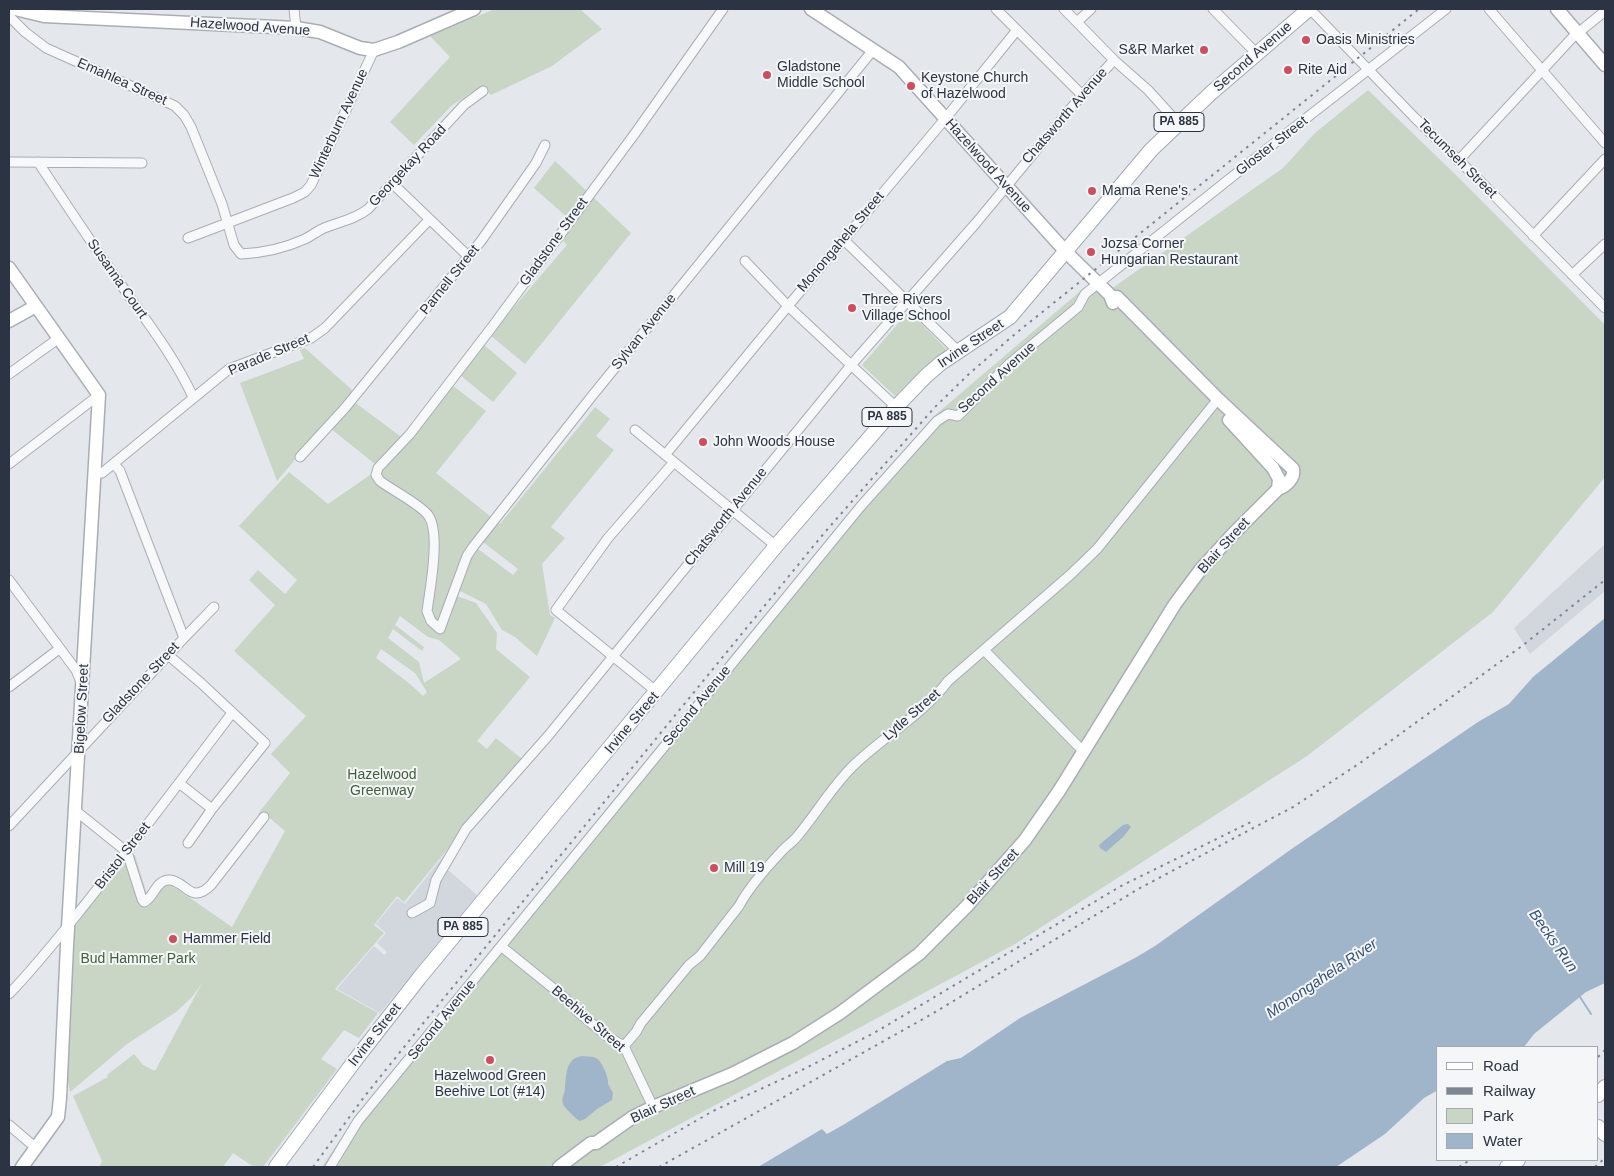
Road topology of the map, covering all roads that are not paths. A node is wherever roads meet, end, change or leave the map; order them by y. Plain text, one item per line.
1 (15, 9) edge
2 (294, 9) edge
3 (723, 9) edge
4 (811, 9) edge
5 (996, 9) edge
6 (1064, 9) edge
7 (1091, 9) edge
8 (1213, 9) edge
9 (1310, 9) edge
10 (1446, 9) edge
11 (1489, 9) edge
12 (1557, 9) edge
13 (468, 10) edge
14 (1605, 11) edge
15 (9, 16) edge
16 (1077, 22) junction
17 (296, 28) junction
18 (1017, 30) junction
19 (1577, 33) junction
20 (374, 50) junction
21 (873, 50) junction
22 (1257, 54) junction
23 (1114, 60) junction
24 (1605, 64) edge
25 (1368, 70) junction
26 (1541, 70) junction
27 (483, 92) dead end
28 (1082, 94) junction
29 (945, 119) junction
30 (1178, 123) junction
31 (1605, 143) edge
32 (545, 145) dead end
33 (1605, 159) edge
34 (1458, 160) junction
35 (9, 162) edge
36 (38, 162) junction
37 (142, 163) dead end
38 (392, 183) junction
39 (1005, 186) junction
40 (429, 220) junction
41 (226, 224) junction
42 (1533, 236) junction
43 (188, 238) dead end
44 (844, 240) junction
45 (1605, 244) edge
46 (1066, 252) junction
47 (241, 254) joint
48 (468, 256) junction
49 (745, 261) dead end
50 (9, 268) edge
51 (1572, 275) junction
52 (1099, 284) junction
53 (907, 300) junction
54 (36, 306) junction
55 (788, 306) junction
56 (1605, 308) edge
57 (1019, 309) joint
58 (9, 321) edge
59 (59, 338) junction
60 (958, 350) junction
61 (852, 364) junction
62 (9, 374) edge
63 (99, 395) junction
64 (193, 397) junction
65 (1216, 401) junction
66 (896, 407) junction
67 (635, 430) dead end
68 (665, 455) junction
69 (300, 457) dead end
70 (674, 462) junction
71 (9, 464) edge
72 (114, 464) junction
73 (1291, 468) joint
74 (96, 473) junction
75 (1279, 484) junction
76 (732, 510) junction
77 (776, 546) junction
78 (9, 580) edge
79 (214, 607) dead end
80 (440, 629) joint
81 (184, 638) junction
82 (59, 649) junction
83 (984, 650) junction
84 (168, 655) junction
85 (613, 657) junction
86 (83, 686) junction
87 (9, 687) edge
88 (657, 692) junction
89 (232, 713) junction
90 (80, 749) junction
91 (1083, 752) junction
92 (179, 783) junction
93 (212, 809) junction
94 (76, 811) junction
95 (264, 817) dead end
96 (9, 826) edge
97 (188, 843) dead end
98 (127, 852) junction
99 (412, 913) dead end
100 (69, 926) junction
101 (502, 947) junction
102 (9, 994) edge
103 (624, 1046) junction
104 (653, 1107) junction
105 (9, 1124) edge
106 (596, 1142) junction
107 (36, 1148) junction
108 (22, 1167) edge
109 (276, 1167) edge
110 (330, 1167) edge
111 (559, 1167) edge
112 (572, 1167) edge

1 - 17 street, Hazelwood Avenue
2 - 17 street
3 - 80 street, Gladstone Street
4 - 21 street, Hazelwood Avenue
5 - 18 street
6 - 16 street
7 - 16 street
8 - 22 street
9 - 22 main road, Second Avenue / PA 885
9 - 25 street, Tecumseh Street
10 - 25 street, Gloster Street
11 - 26 street
12 - 19 street
13 - 20 street
14 - 19 street
15 - 41 street, Emahlea Street
16 - 23 street
17 - 20 street, Hazelwood Avenue
18 - 28 street
18 - 29 street, Monongahela Street
19 - 24 street
19 - 26 street
20 - 41 street, Winterburn Avenue
21 - 29 street, Hazelwood Avenue
21 - 80 street, Sylvan Avenue
22 - 30 main road, Second Avenue / PA 885
23 - 28 street, Chatsworth Avenue
23 - 30 street
25 - 34 street, Tecumseh Street
25 - 52 street, Gloster Street
26 - 31 street
26 - 34 street
27 - 38 street, Georgekay Road
28 - 39 street, Chatsworth Avenue
29 - 39 street, Hazelwood Avenue
29 - 44 street, Monongahela Street
30 - 46 main road, Second Avenue / PA 885
32 - 48 street, Parnell Street
33 - 42 street
34 - 42 street, Tecumseh Street
35 - 36 street
36 - 37 street
36 - 64 street, Susanna Court
38 - 40 street
38 - 47 street, Georgekay Road
39 - 46 street, Hazelwood Avenue
39 - 53 street, Chatsworth Avenue
40 - 48 street
40 - 64 street, Parade Street
41 - 43 street, Winterburn Avenue
41 - 47 street, Emahlea Street
42 - 51 street, Tecumseh Street
44 - 53 street
44 - 55 street, Monongahela Street
45 - 51 street
46 - 52 street, Hazelwood Avenue
46 - 57 main road, Second Avenue / PA 885
48 - 69 street, Parnell Street
49 - 55 street
50 - 54 street
51 - 56 street, Tecumseh Street
52 - 65 street, Hazelwood Avenue
52 - 101 street, Second Avenue
53 - 60 street
53 - 61 street, Chatsworth Avenue
54 - 58 street
54 - 59 street
55 - 61 street
55 - 68 street, Monongahela Street
57 - 60 main road, Irvine Street / PA 885
59 - 62 street
59 - 63 street
60 - 66 main road, Irvine Street / PA 885
61 - 66 street
61 - 76 street, Chatsworth Avenue
63 - 71 street
63 - 74 street, Bigelow Street
64 - 72 street, Parade Street
65 - 73 street, Hazelwood Avenue
65 - 75 street, Hazelwood Avenue
65 - 83 street, Lytle Street
66 - 77 main road, Irvine Street / PA 885
67 - 68 street
68 - 70 street
70 - 76 street
70 - 85 street
72 - 74 street, Parade Street
72 - 81 street
73 - 75 street, Blair Street
74 - 86 street, Bigelow Street
75 - 91 street, Blair Street
76 - 77 street
76 - 85 street, Chatsworth Avenue
77 - 88 main road, Irvine Street / PA 885
78 - 82 street
79 - 81 street, Gladstone Street
81 - 84 street, Gladstone Street
82 - 86 street
82 - 87 street
83 - 91 street
83 - 103 street, Lytle Street
84 - 89 street
84 - 90 street, Gladstone Street
85 - 88 street
85 - 99 street, Chatsworth Avenue
86 - 90 street, Bigelow Street
88 - 109 main road, Irvine Street / PA 885
89 - 92 street, Bristol Street
89 - 93 street
90 - 94 street, Bigelow Street
90 - 96 street, Gladstone Street
91 - 104 street, Blair Street
92 - 93 street
92 - 98 street, Bristol Street
93 - 97 street
94 - 98 street
94 - 100 street, Bigelow Street
95 - 98 street
98 - 100 street, Bristol Street
100 - 102 street, Bristol Street
100 - 107 street, Bigelow Street
101 - 103 street, Beehive Street
101 - 110 street, Second Avenue
103 - 104 street, Beehive Street
104 - 106 street, Blair Street
105 - 107 street
106 - 111 street, Blair Street
106 - 112 street, Blair Street
107 - 108 street, Bigelow Street

